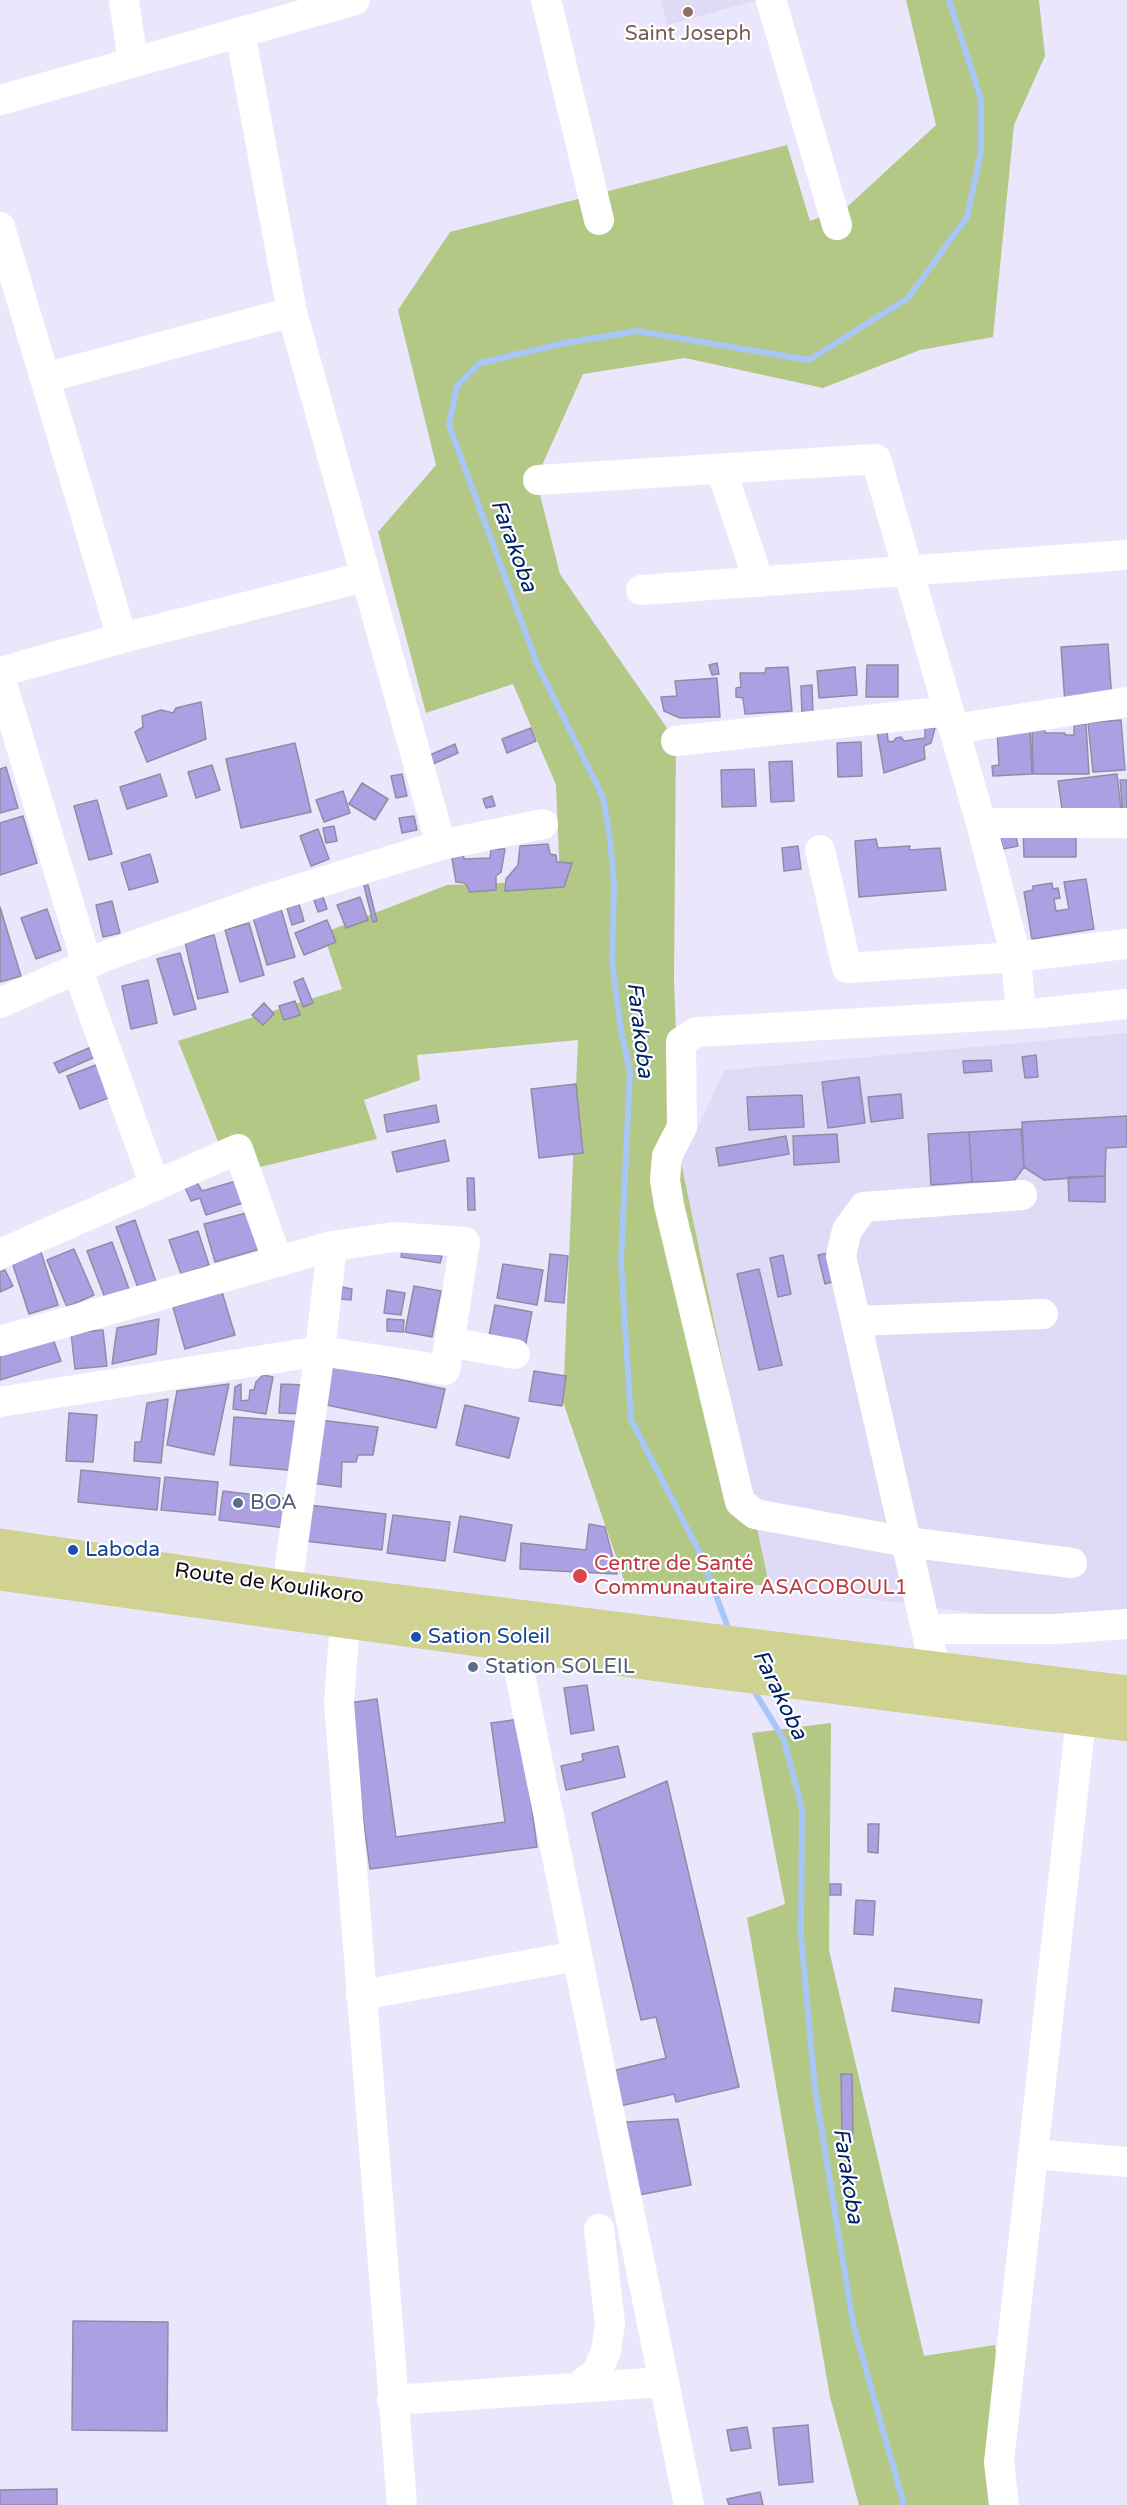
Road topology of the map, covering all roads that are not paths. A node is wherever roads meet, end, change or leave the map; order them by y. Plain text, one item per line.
1 (124, 0) edge
2 (356, 0) edge
3 (546, 0) edge
4 (771, 0) edge
5 (302, 7) edge
6 (240, 32) junction
7 (132, 62) junction
8 (0, 100) edge
9 (599, 220) dead end
10 (837, 225) dead end
11 (0, 227) edge
12 (292, 312) junction
13 (45, 378) junction
14 (721, 469) junction
15 (538, 480) dead end
16 (1127, 555) edge
17 (909, 572) junction
18 (365, 577) junction
19 (759, 582) junction
20 (641, 590) dead end
21 (122, 638) junction
22 (0, 672) edge
23 (0, 677) edge
24 (1127, 702) edge
25 (951, 720) junction
26 (676, 741) dead end
27 (981, 823) junction
28 (1127, 823) edge
29 (543, 824) dead end
30 (441, 845) junction
31 (820, 850) dead end
32 (1127, 944) edge
33 (1016, 957) junction
34 (82, 966) junction
35 (0, 1003) edge
36 (1127, 1004) edge
37 (1022, 1014) junction
38 (155, 1186) junction
39 (1022, 1195) dead end
40 (332, 1246) junction
41 (0, 1254) edge
42 (278, 1262) junction
43 (1043, 1314) dead end
44 (856, 1321) junction
45 (0, 1341) edge
46 (449, 1342) junction
47 (320, 1351) junction
48 (515, 1354) dead end
49 (0, 1402) edge
50 (907, 1542) junction
51 (0, 1545) edge
52 (1072, 1563) dead end
53 (0, 1574) edge
54 (286, 1587) junction
55 (345, 1622) junction
56 (466, 1624) junction
57 (1127, 1624) edge
58 (926, 1629) junction
59 (516, 1630) junction
60 (934, 1668) junction
61 (827, 1670) junction
62 (1127, 1692) edge
63 (1080, 1719) junction
64 (1127, 1725) edge
65 (578, 1956) junction
66 (361, 1995) junction
67 (1033, 2154) junction
68 (1127, 2162) edge
69 (599, 2229) dead end
70 (664, 2382) junction
71 (578, 2388) junction
72 (392, 2400) junction
73 (402, 2505) edge
74 (689, 2505) edge
75 (1004, 2505) edge

1 - 7 street
2 - 5 street
3 - 9 street
4 - 10 street
5 - 6 street
6 - 7 street
6 - 12 street
7 - 8 street
11 - 13 street
12 - 13 street
12 - 18 street
13 - 21 street
14 - 15 street
14 - 17 street
14 - 19 street
16 - 17 street
17 - 19 street
17 - 25 street
18 - 21 street
18 - 30 street
19 - 20 street
21 - 22 street
23 - 34 street
24 - 25 street
25 - 26 street
25 - 27 street
27 - 28 street
27 - 33 street
29 - 30 street
30 - 34 street
31 - 33 street
32 - 33 street
33 - 37 street
34 - 35 street
34 - 38 street
36 - 37 street
37 - 50 street
38 - 41 street
38 - 42 street
39 - 44 street
40 - 42 street
40 - 46 street
40 - 47 street
42 - 45 street
43 - 44 street
44 - 50 street
46 - 47 street
46 - 48 street
47 - 49 street
47 - 54 street
50 - 52 street
50 - 58 street
51 - 54 main road, Route de Koulikoro
53 - 55 main road, Route de Koulikoro
54 - 56 main road, Route de Koulikoro
55 - 56 main road, Route de Koulikoro
55 - 66 street
56 - 59 main road
57 - 58 street
58 - 60 street
59 - 61 main road
59 - 65 street
60 - 61 main road
60 - 62 main road
61 - 63 main road
63 - 64 main road
63 - 67 street
65 - 66 street
65 - 70 street
66 - 72 street
67 - 68 street
67 - 75 street
69 - 71 street
70 - 71 street
70 - 74 street
71 - 72 street
72 - 73 street

